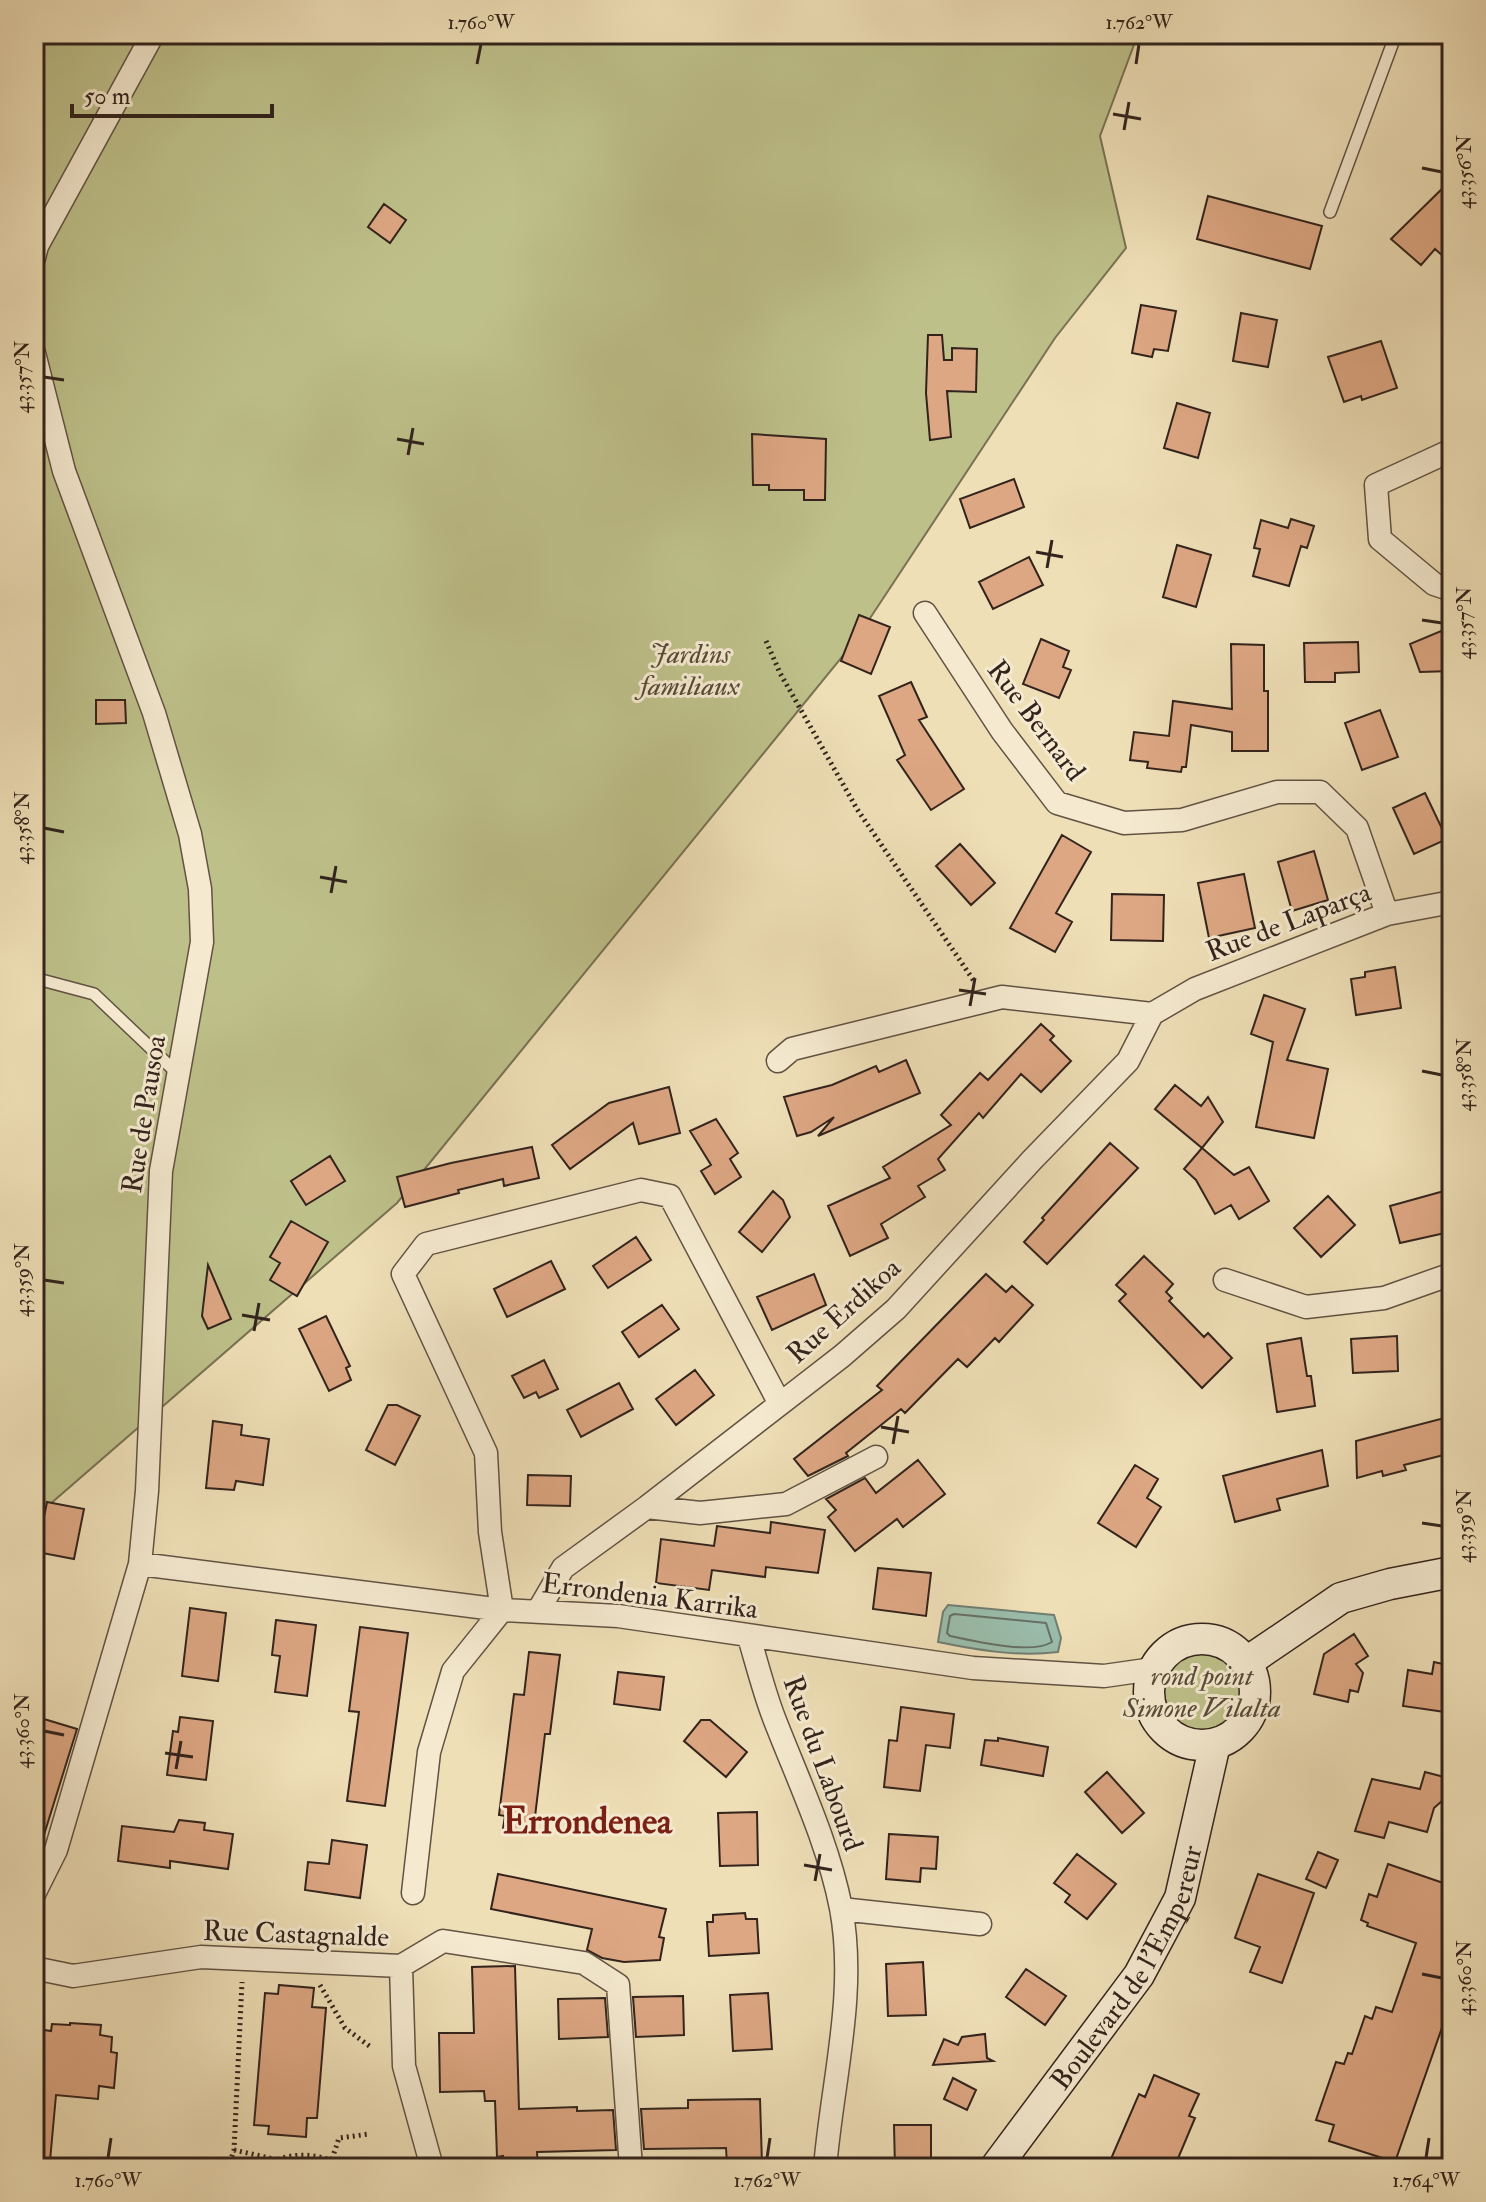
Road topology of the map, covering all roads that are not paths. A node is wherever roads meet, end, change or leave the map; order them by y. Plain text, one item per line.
1 (153, 34) edge
2 (1396, 34) edge
3 (1330, 212) dead end
4 (34, 258) edge
5 (34, 353) edge
6 (1452, 450) edge
7 (1452, 590) edge
8 (925, 613) dead end
9 (1452, 902) edge
10 (1387, 914) junction
11 (34, 978) edge
12 (1152, 1014) junction
13 (778, 1061) dead end
14 (178, 1074) junction
15 (1452, 1274) edge
16 (1225, 1280) dead end
17 (780, 1404) junction
18 (876, 1457) dead end
19 (647, 1507) junction
20 (140, 1564) junction
21 (1452, 1572) edge
22 (502, 1610) junction
23 (538, 1611) junction
24 (749, 1637) junction
25 (1247, 1662) junction
26 (1153, 1669) junction
27 (1215, 1744) junction
28 (413, 1893) dead end
29 (34, 1894) edge
30 (841, 1909) junction
31 (980, 1924) dead end
32 (401, 1966) junction
33 (34, 1968) edge
34 (429, 2168) edge
35 (631, 2168) edge
36 (825, 2168) edge
37 (995, 2168) edge

1 - 4 street
2 - 3 lane
5 - 14 street, Rue de Pausoa
6 - 7 street
8 - 10 street, Rue Bernard
9 - 10 street, Rue de Laparça
10 - 12 street, Rue de Laparça
11 - 14 lane
12 - 13 street
12 - 17 street, Rue Erdikoa
14 - 20 street, Rue de Pausoa
15 - 16 street
17 - 19 street, Rue Erdikoa
17 - 22 street
18 - 19 street
19 - 23 street, Rue Erdikoa
20 - 22 street, Errondenia Karrika
20 - 29 street, Rue de Pausoa
21 - 25 main road
22 - 23 street, Errondenia Karrika
22 - 28 street
23 - 24 street, Errondenia Karrika
24 - 26 street, Errondenia Karrika
24 - 30 street, Rue du Labourd
25 - 26 main road
25 - 27 main road
26 - 27 main road
27 - 37 main road, Boulevard de l'Empereur
30 - 31 street
30 - 36 street, Rue du Labourd
32 - 33 street, Rue Castagnalde
32 - 34 street, Rue Castagnalde
32 - 35 street

